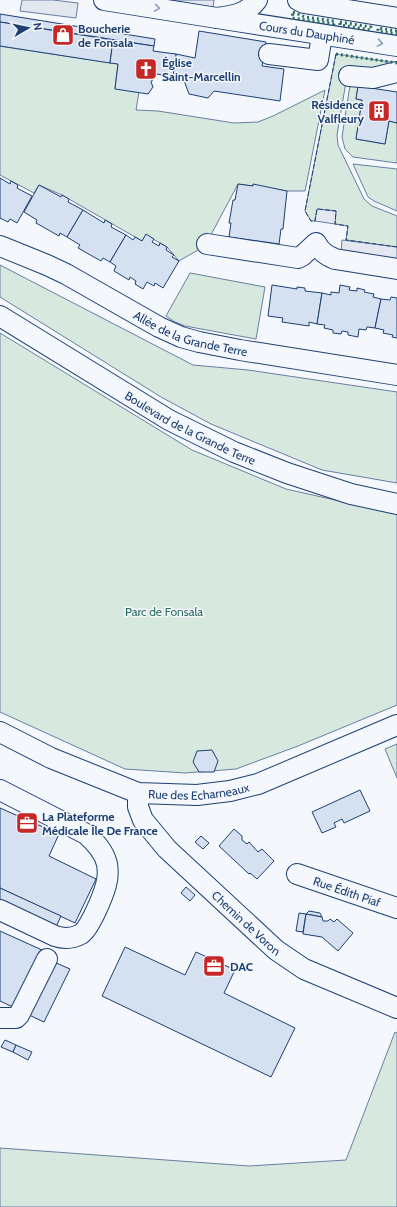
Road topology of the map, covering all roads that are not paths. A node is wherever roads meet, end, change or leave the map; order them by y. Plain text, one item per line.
1 (104, 0) edge
2 (257, 0) edge
3 (298, 0) edge
4 (376, 7) edge
5 (217, 18) junction
6 (397, 18) edge
7 (322, 35) junction
8 (397, 46) edge
9 (269, 54) dead end
10 (397, 72) edge
11 (349, 76) dead end
12 (207, 244) dead end
13 (0, 246) edge
14 (397, 269) edge
15 (0, 316) edge
16 (397, 375) edge
17 (397, 504) edge
18 (397, 725) edge
19 (3, 740) edge
20 (0, 790) edge
21 (138, 793) junction
22 (297, 874) dead end
23 (397, 908) edge
24 (0, 910) edge
25 (47, 959) dead end
26 (397, 1008) edge
27 (0, 1018) edge

1 -> 5 street, Cours du Dauphiné
2 - 5 street
3 - 4 street
4 - 6 street
5 - 7 street, Cours du Dauphiné
7 -> 8 street, Cours du Dauphiné
7 - 9 street
10 - 11 street
12 - 14 street
13 - 16 street, Allée de la Grande Terre
15 - 17 street, Boulevard de la Grande Terre
18 - 21 street, Rue des Echarneaux
19 - 21 street, Rue des Echarneaux
20 - 24 street
21 - 26 street, Chemin de Voron
22 - 23 street, Rue Édith Piaf
25 - 27 street

